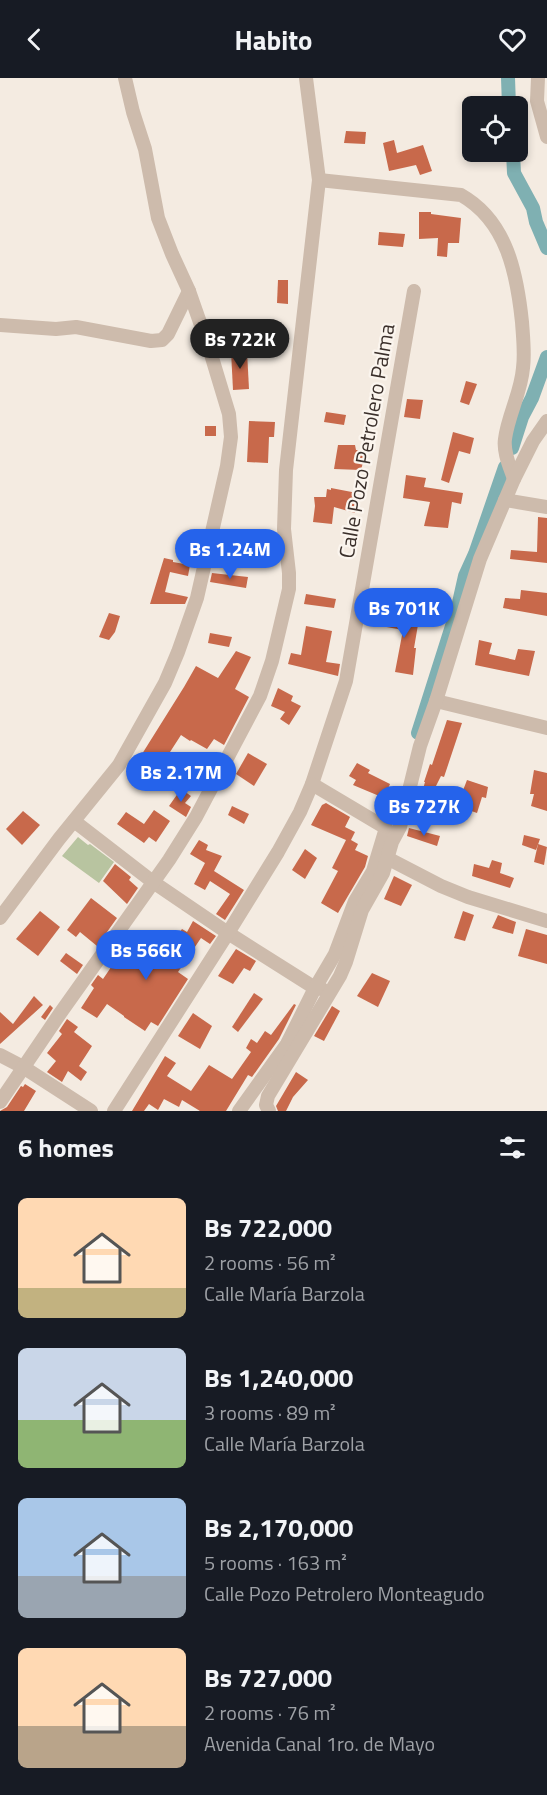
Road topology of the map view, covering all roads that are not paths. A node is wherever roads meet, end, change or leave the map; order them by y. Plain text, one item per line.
1 (125, 78) edge
2 (306, 78) edge
3 (538, 78) edge
4 (547, 136) edge
5 (319, 180) junction
6 (189, 291) junction
7 (414, 291) dead end
8 (0, 325) edge
9 (547, 421) edge
10 (514, 479) junction
11 (505, 500) junction
12 (547, 507) edge
13 (436, 701) junction
14 (547, 728) edge
15 (312, 783) junction
16 (74, 821) junction
17 (387, 858) junction
18 (153, 882) junction
19 (0, 918) edge
20 (547, 921) edge
21 (228, 933) junction
22 (315, 988) junction
23 (331, 989) junction
24 (0, 1054) edge
25 (23, 1067) junction
26 (0, 1102) edge
27 (245, 1108) edge
28 (91, 1111) edge
29 (114, 1111) edge
30 (269, 1111) edge

1 - 6 street
2 - 5 street
3 - 4 street
5 - 10 street
5 - 18 street
6 - 8 street
6 - 16 street
7 - 15 street, Calle Pozo Petrolero Palma
9 - 10 street
10 - 11 street
11 - 12 street
11 - 13 street
13 - 14 street
13 - 17 street
15 - 21 street, Calle Pozo Petrolero Palma
15 - 22 street
16 - 18 street
16 - 19 street
17 - 20 street
17 - 23 street
18 - 21 street
18 - 25 street
21 - 22 street
21 - 29 street, Calle Pozo Petrolero Palma
22 - 23 street
22 - 27 street
23 - 30 street
24 - 25 street
25 - 26 street
25 - 28 street

